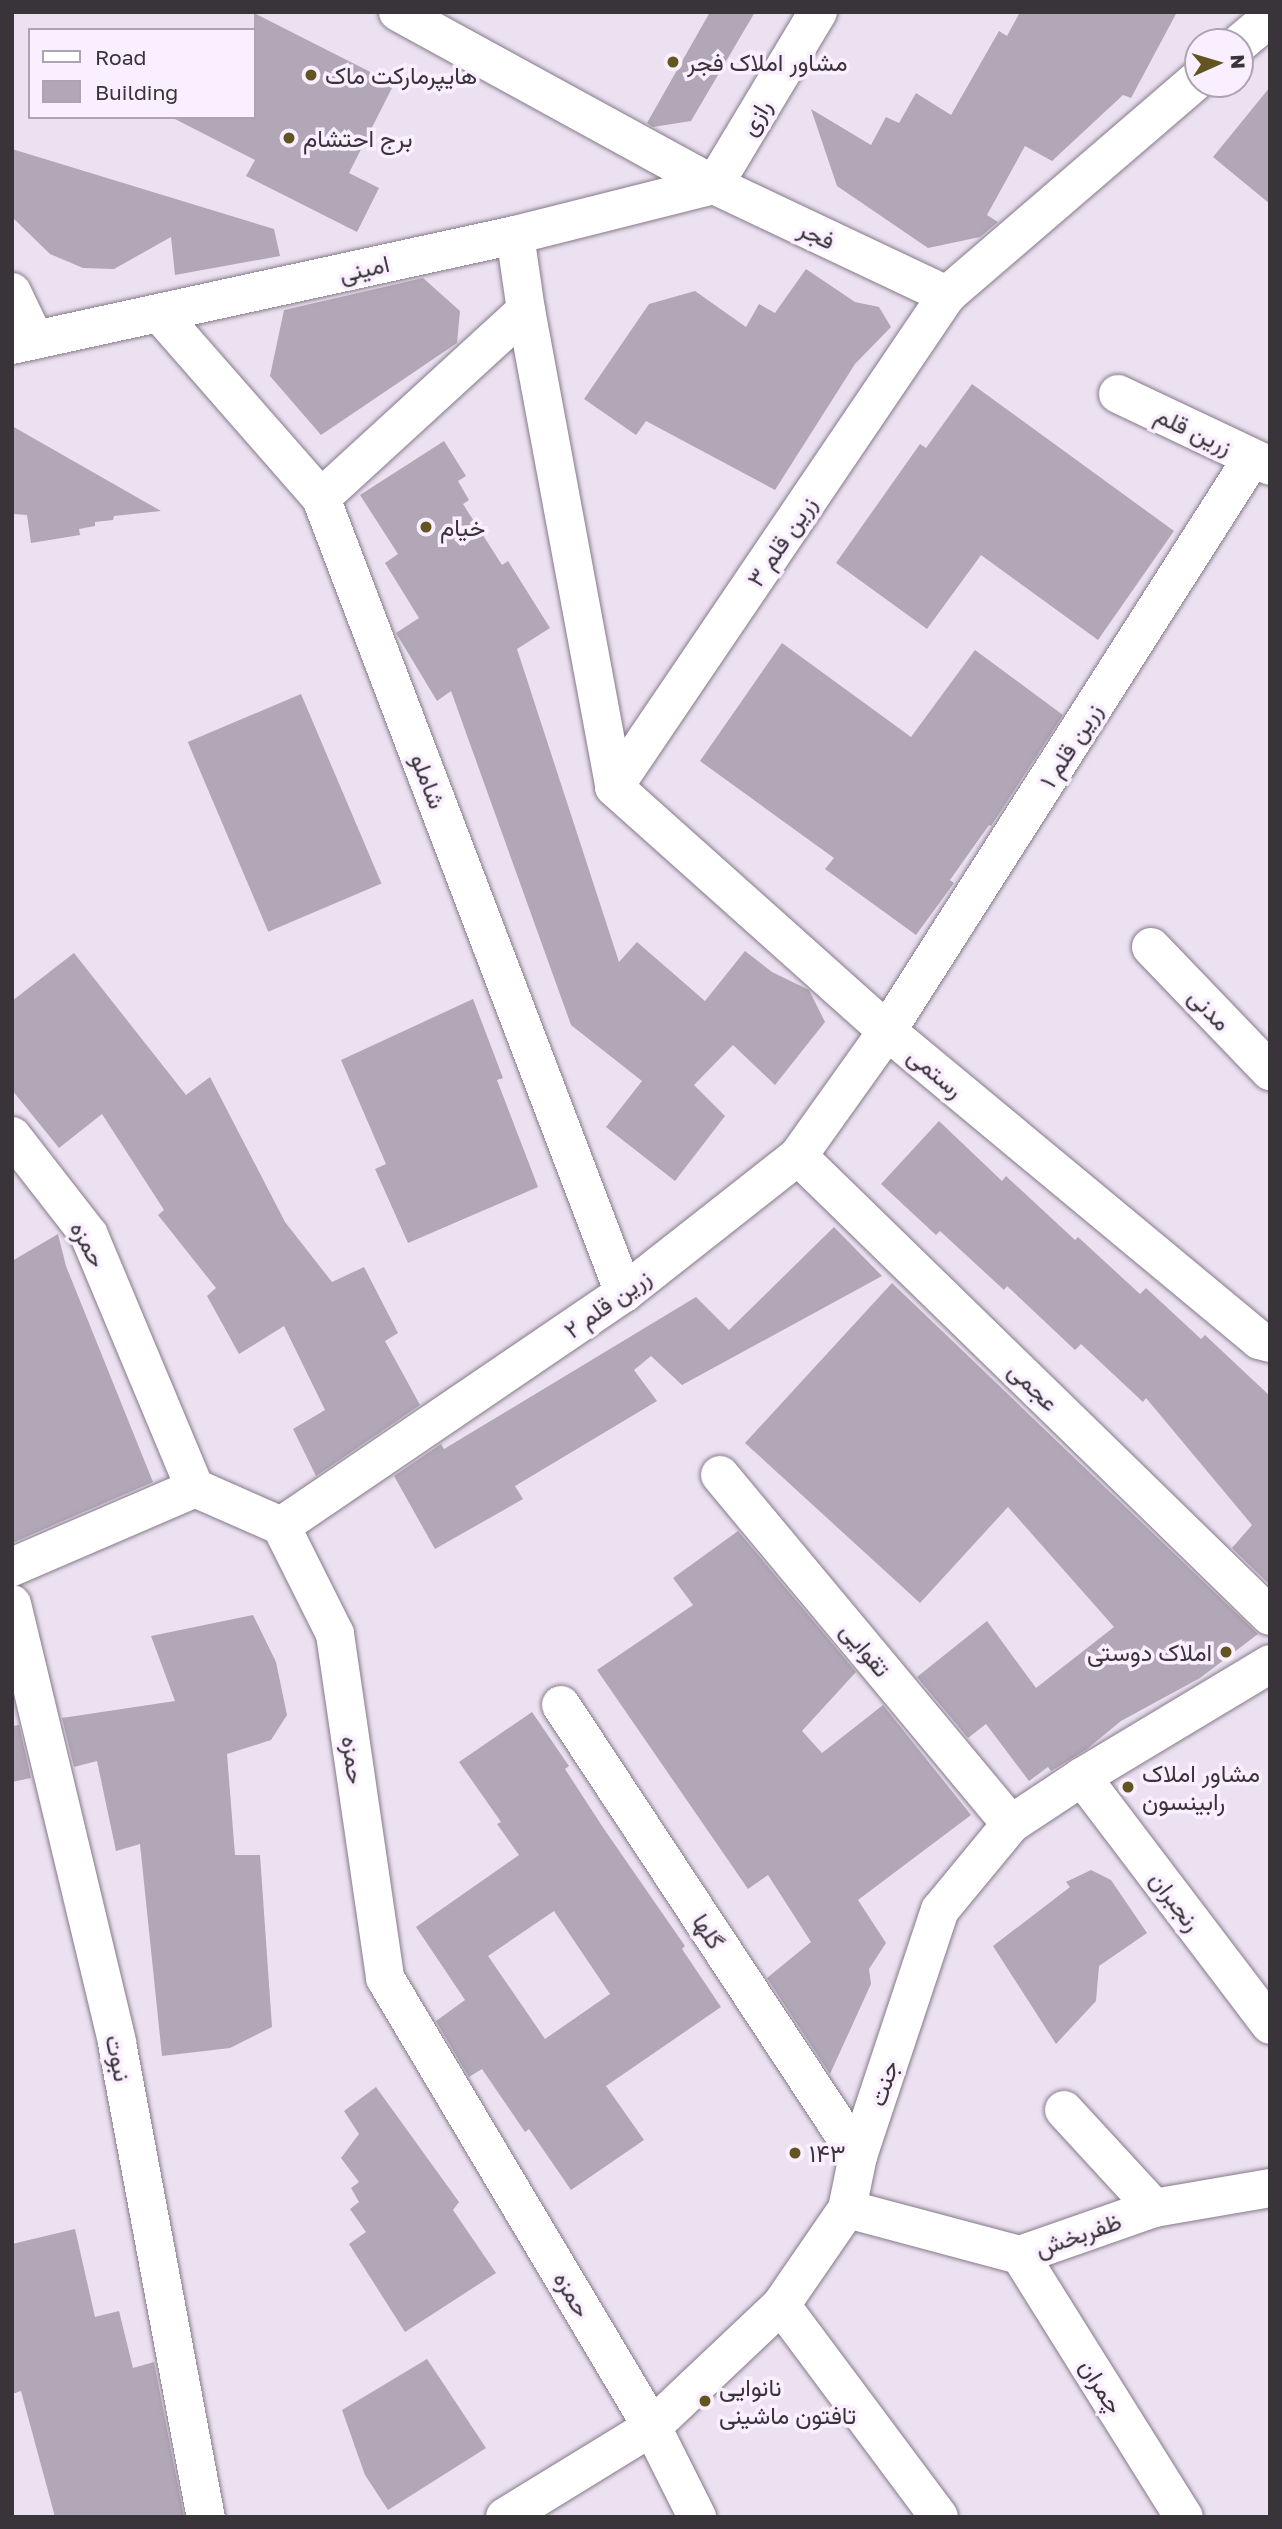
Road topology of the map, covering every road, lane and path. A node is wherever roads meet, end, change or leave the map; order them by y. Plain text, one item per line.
1 (398, 12) edge
2 (818, 12) edge
3 (1270, 18) edge
4 (1254, 31) edge
5 (1184, 91) edge
6 (714, 186) junction
7 (515, 235) junction
8 (12, 292) edge
9 (947, 295) junction
10 (526, 310) junction
11 (160, 314) junction
12 (24, 343) edge
13 (1118, 394) dead end
14 (1261, 462) edge
15 (321, 499) junction
16 (614, 787) junction
17 (1151, 947) dead end
18 (887, 1031) junction
19 (1270, 1071) edge
20 (12, 1136) edge
21 (798, 1156) junction
22 (624, 1293) junction
23 (1270, 1343) edge
24 (720, 1475) dead end
25 (195, 1488) junction
26 (281, 1526) junction
27 (12, 1567) edge
28 (12, 1604) edge
29 (1270, 1616) edge
30 (1269, 1664) edge
31 (561, 1705) dead end
32 (1082, 1777) junction
33 (1012, 1824) junction
34 (1270, 2025) edge
35 (1064, 2110) dead end
36 (858, 2157) junction
37 (1270, 2188) edge
38 (1154, 2208) junction
39 (847, 2209) junction
40 (1020, 2255) junction
41 (781, 2305) junction
42 (652, 2427) junction
43 (206, 2517) edge
44 (505, 2517) edge
45 (697, 2517) edge
46 (939, 2517) edge
47 (1184, 2517) edge

1 - 6 street, فجر
2 - 6 street, رازی
3 - 4 street
5 - 9 street
6 - 7 street, امینی
6 - 9 street, فجر
7 - 10 street
7 - 11 street, امینی
8 - 12 street
9 - 16 street, زرین قلم ۳
10 - 15 street
10 - 16 street
11 - 12 street, امینی
11 - 15 street, شاملو
13 - 14 street, زرین قلم
14 - 18 street, زرین قلم ۱
15 - 22 street, شاملو
16 - 18 street, رستمی
17 - 19 street, مدنی
18 - 21 street, زرین قلم ۲
18 - 23 street, رستمی
20 - 25 street, حمزه
21 - 22 street, زرین قلم ۲
21 - 29 street, عجمی
22 - 26 street, زرین قلم ۲
24 - 33 street, تقوایی
25 - 26 street
25 - 27 street
26 - 42 street, حمزه
28 - 43 street, نبوت
30 - 32 street, جنت
31 - 36 street, گلها
32 - 33 street, جنت
32 - 34 street, رنجبران
33 - 36 street, جنت
35 - 38 street
36 - 39 street, جنت
37 - 38 street, ظفربخش
38 - 40 street, ظفربخش
39 - 40 street, ظفربخش
39 - 41 street, جنت
40 - 47 street, چمران
41 - 42 street, جنت
41 - 46 street
42 - 44 street, جنت
42 - 45 street, حمزه

